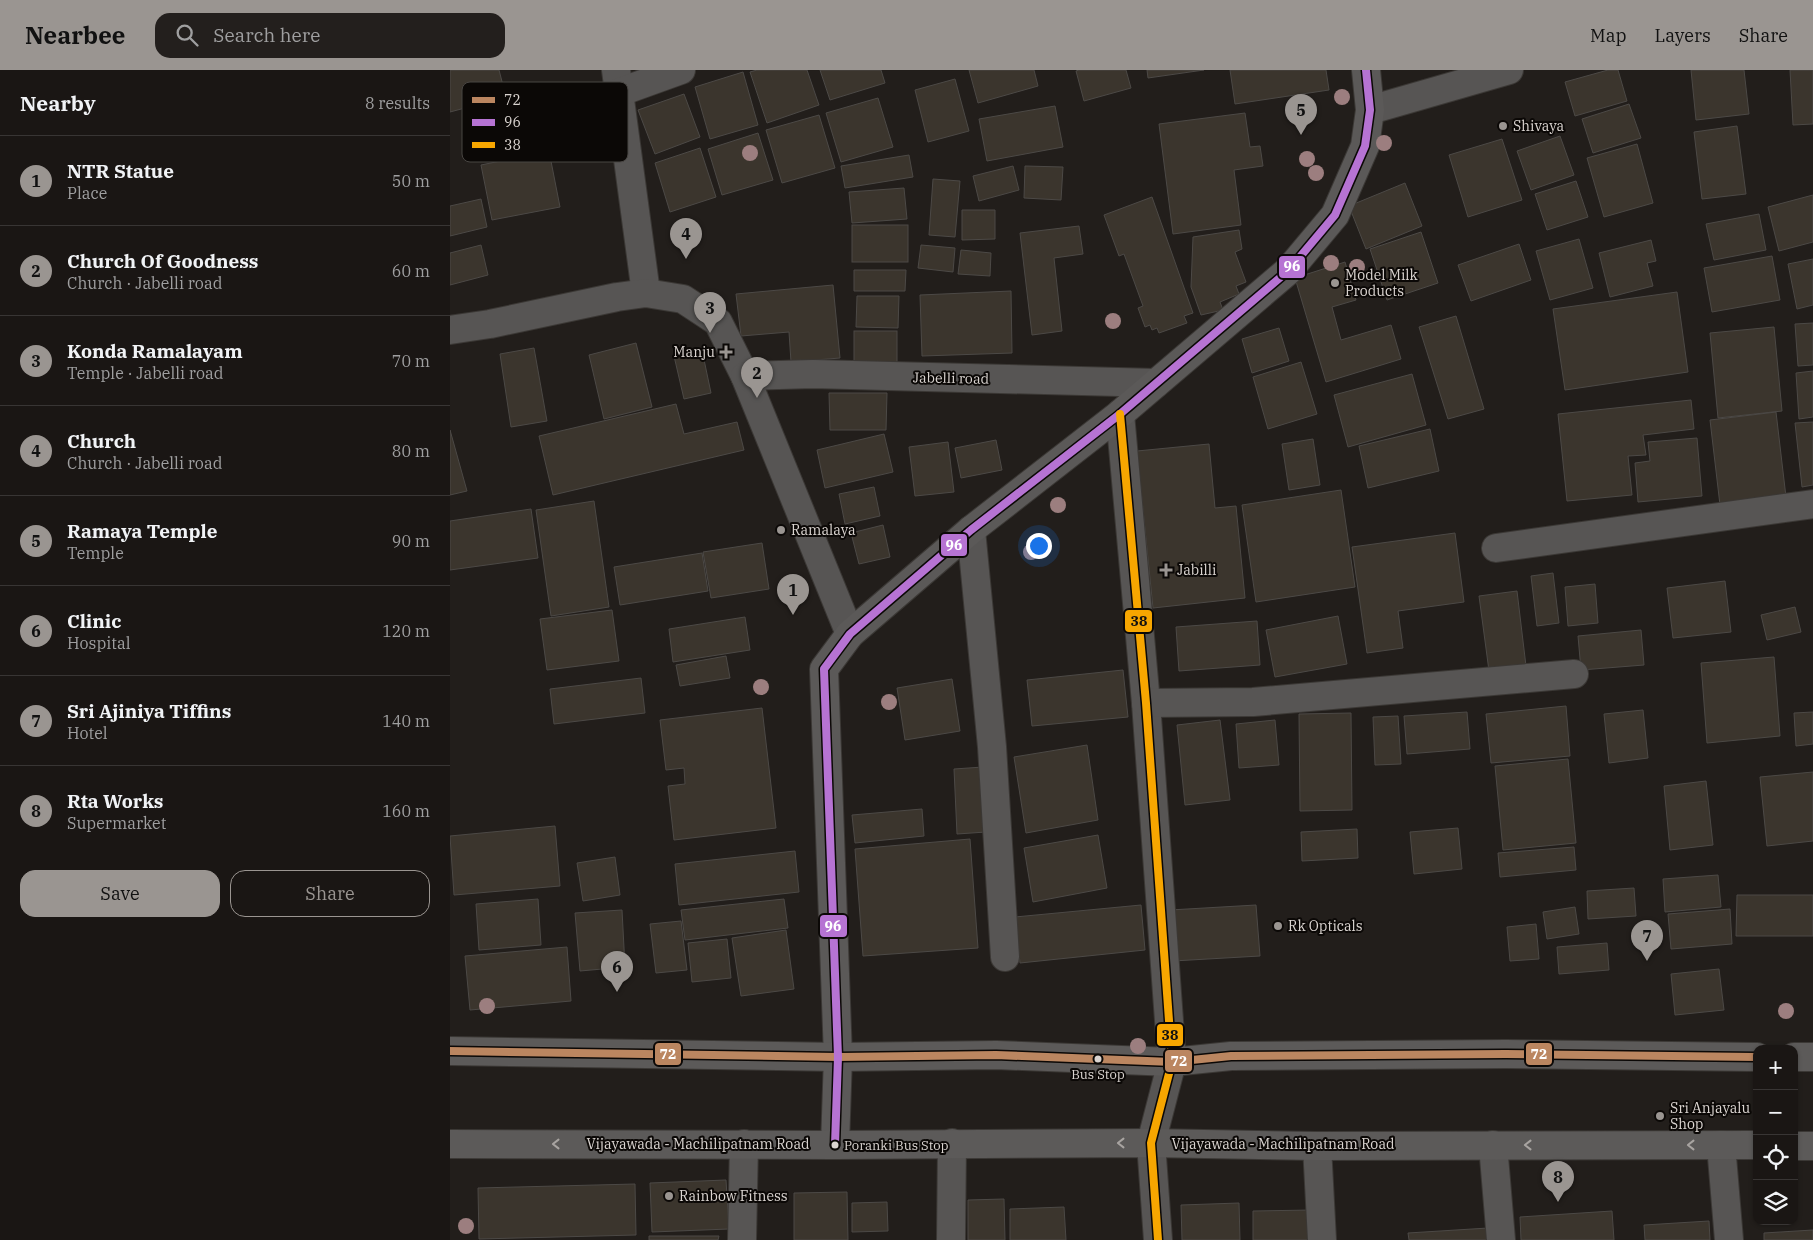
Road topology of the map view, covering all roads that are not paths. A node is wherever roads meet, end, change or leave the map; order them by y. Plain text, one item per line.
1 (681, 70) edge
2 (1366, 70) edge
3 (1509, 70) edge
4 (618, 81) edge
5 (1370, 110) junction
6 (628, 157) edge
7 (646, 293) junction
8 (450, 330) edge
9 (746, 376) junction
10 (1156, 383) junction
11 (1120, 414) junction
12 (1813, 504) edge
13 (971, 530) junction
14 (1496, 548) dead end
15 (850, 634) junction
16 (1574, 674) dead end
17 (1146, 703) junction
18 (1005, 957) dead end
19 (450, 1051) edge
20 (838, 1057) junction
21 (1753, 1057) edge
22 (1798, 1057) edge
23 (1813, 1057) edge
24 (1172, 1062) junction
25 (952, 1143) junction
26 (1151, 1143) junction
27 (450, 1144) edge
28 (744, 1144) junction
29 (836, 1144) junction
30 (1493, 1145) junction
31 (1721, 1145) junction
32 (1753, 1145) edge
33 (1317, 1146) junction
34 (1798, 1146) edge
35 (1813, 1146) edge
36 (742, 1240) edge
37 (951, 1240) edge
38 (1158, 1240) edge
39 (1322, 1240) edge
40 (1501, 1240) edge
41 (1729, 1240) edge

1 - 4 street
2 - 5 main road
3 - 5 street
5 - 10 main road
6 - 7 street
7 - 8 street
7 - 9 street
9 - 10 street, Jabelli road
9 - 15 street
10 - 11 main road
11 - 13 main road
11 - 17 street
12 - 14 street
13 - 15 main road
13 - 18 street
15 - 20 main road
16 - 17 street
17 - 24 street
19 - 20 highway
20 - 24 highway
20 - 29 main road
21 - 24 highway
22 - 23 highway
24 - 26 street
26 -> 25 highway, Vijayawada - Machilipatnam Road
25 - 29 highway, Vijayawada - Machilipatnam Road
25 - 37 street
26 - 33 highway, Vijayawada - Machilipatnam Road
26 - 38 street
28 -> 27 highway, Vijayawada - Machilipatnam Road
28 - 29 highway, Vijayawada - Machilipatnam Road
28 - 36 street
31 -> 30 highway, Vijayawada - Machilipatnam Road
30 - 33 highway, Vijayawada - Machilipatnam Road
30 - 40 street
31 - 32 highway, Vijayawada - Machilipatnam Road
31 - 41 street
33 - 39 street
34 - 35 highway

